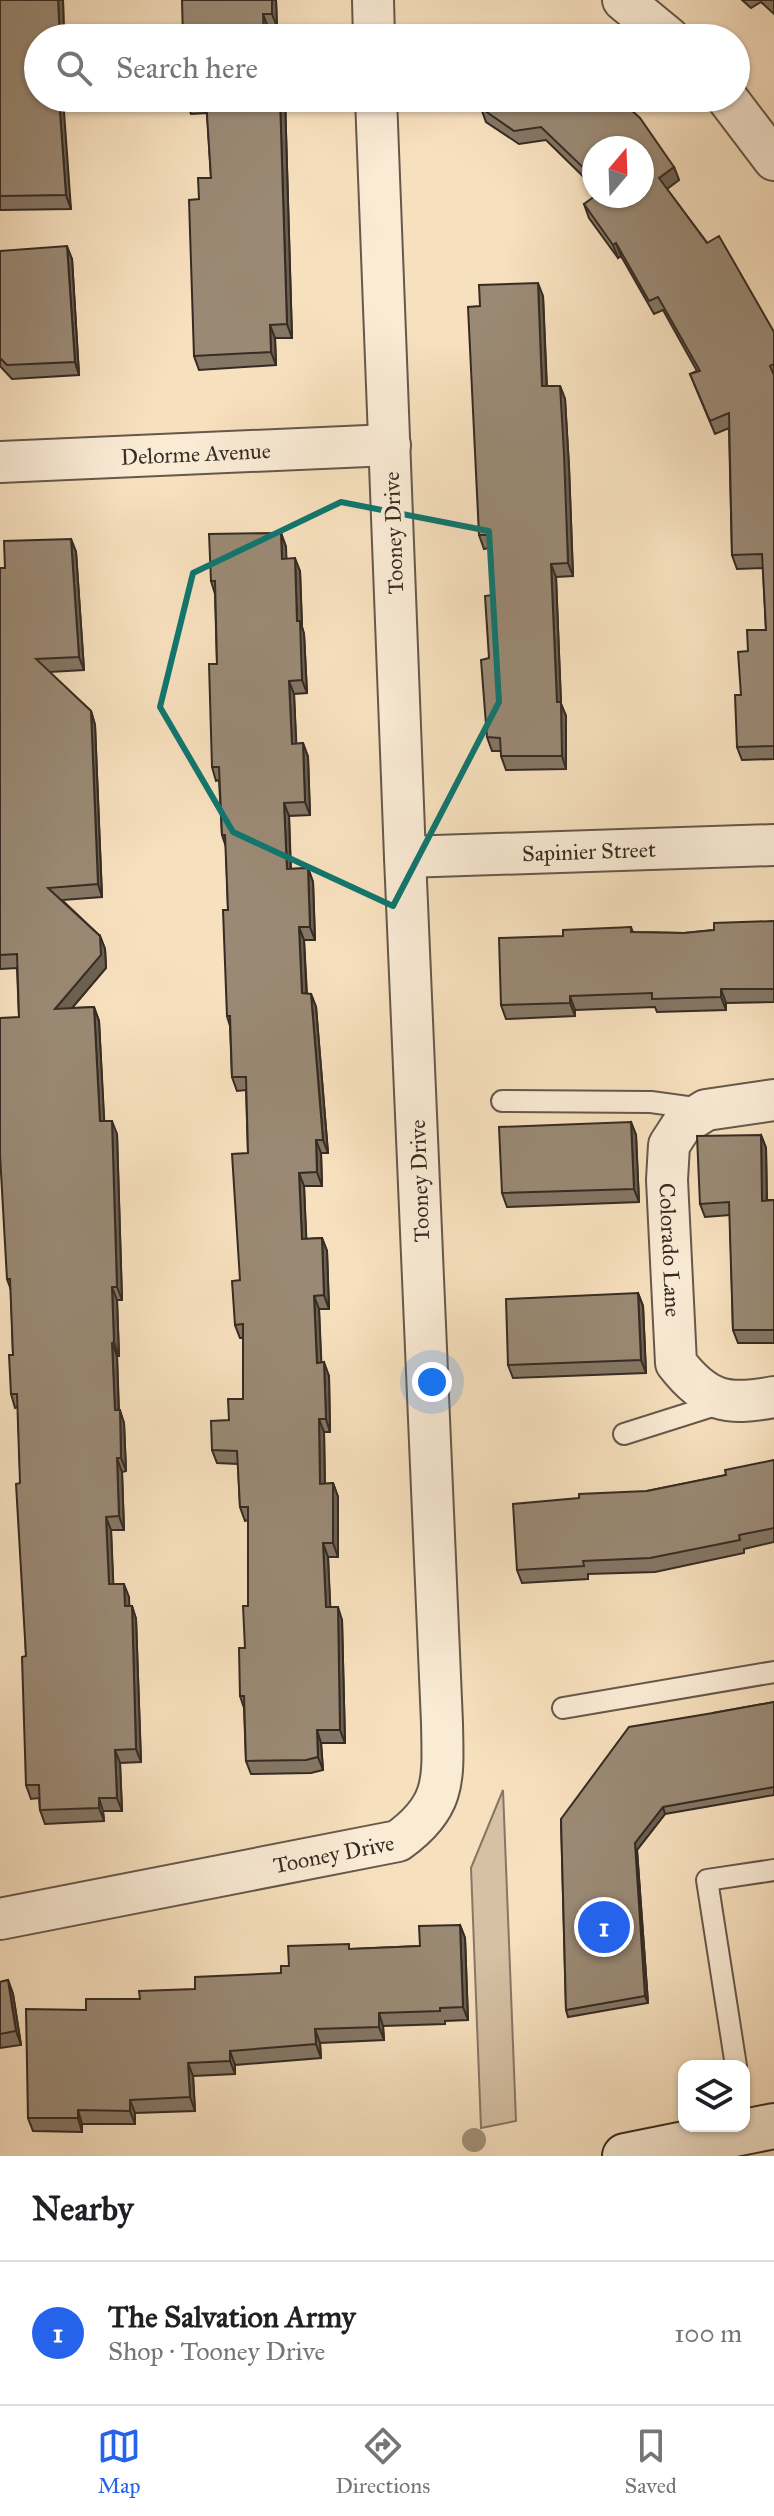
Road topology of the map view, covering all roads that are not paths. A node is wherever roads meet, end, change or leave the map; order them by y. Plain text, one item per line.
1 (373, 0) edge
2 (623, 0) edge
3 (374, 24) edge
4 (652, 24) edge
5 (377, 112) edge
6 (738, 112) edge
7 (774, 160) edge
8 (390, 445) junction
9 (0, 462) edge
10 (774, 845) edge
11 (405, 857) junction
12 (774, 1100) edge
13 (502, 1101) dead end
14 (706, 1110) junction
15 (774, 1397) edge
16 (725, 1402) junction
17 (624, 1434) dead end
18 (774, 1672) edge
19 (563, 1708) dead end
20 (774, 1870) edge
21 (0, 1919) edge
22 (735, 2060) edge
23 (755, 2122) edge
24 (625, 2156) edge

1 - 3 street
2 - 4 street
5 - 8 street, Tooney Drive
6 - 7 street
8 - 9 street, Delorme Avenue
8 - 11 street, Tooney Drive
10 - 11 street, Sapinier Street
11 - 21 street, Tooney Drive
12 - 14 street
13 - 14 lane
14 - 16 street, Colorado Lane
15 - 16 street
16 - 17 lane
18 - 19 lane
20 - 22 lane
23 - 24 main road

